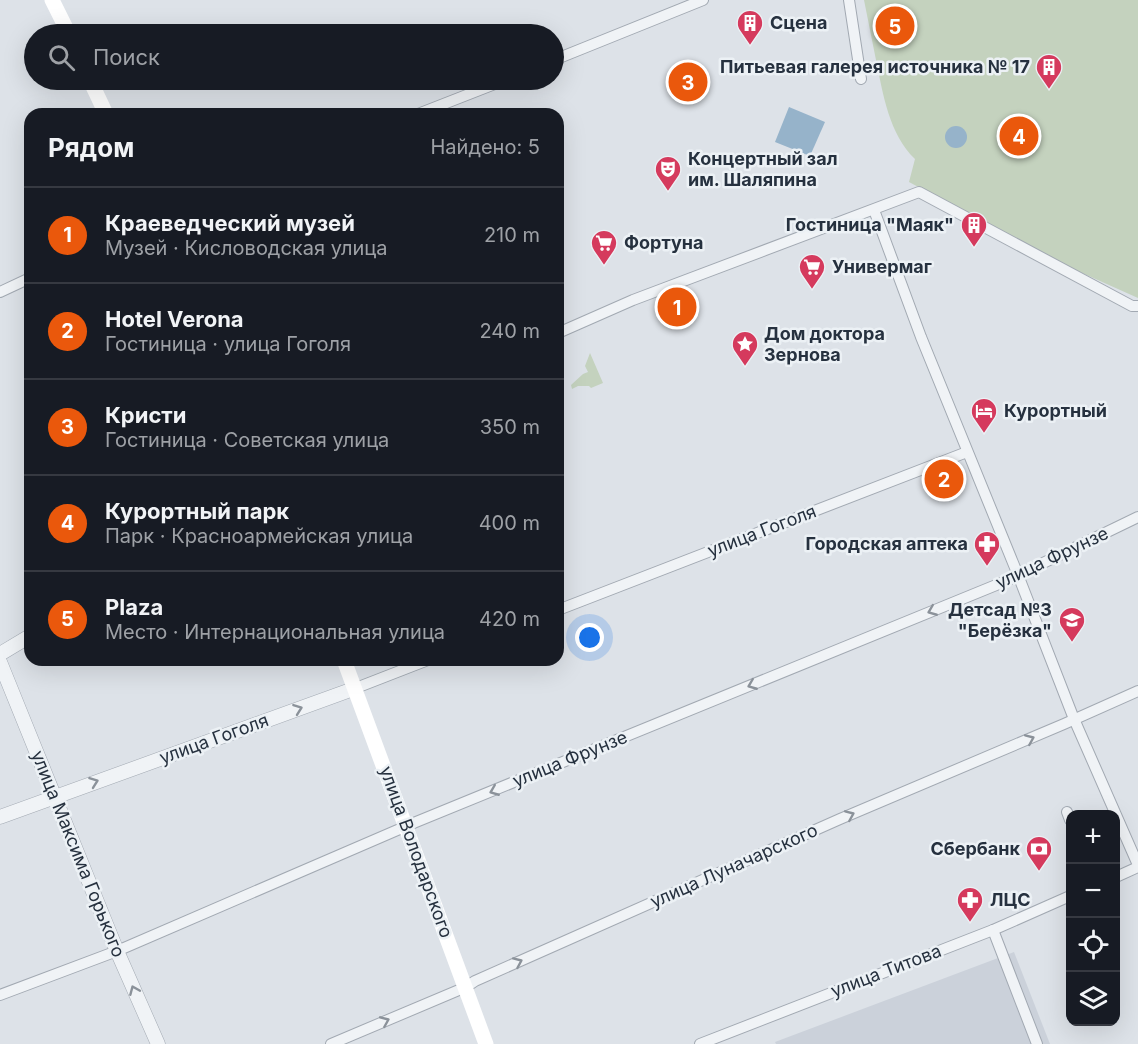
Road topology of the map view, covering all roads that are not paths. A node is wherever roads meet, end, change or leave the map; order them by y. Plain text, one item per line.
1 (52, 0) edge
2 (703, 0) edge
3 (849, 0) edge
4 (64, 24) edge
5 (564, 56) edge
6 (861, 79) dead end
7 (95, 90) edge
8 (479, 90) edge
9 (103, 108) edge
10 (433, 108) edge
11 (874, 210) junction
12 (24, 281) edge
13 (0, 292) edge
14 (1138, 306) edge
15 (564, 330) edge
16 (967, 452) junction
17 (1138, 517) edge
18 (1018, 575) junction
19 (564, 608) edge
20 (24, 640) edge
21 (0, 654) edge
22 (0, 662) edge
23 (347, 666) edge
24 (413, 666) edge
25 (356, 688) junction
26 (1138, 690) edge
27 (1074, 719) junction
28 (55, 797) junction
29 (0, 817) edge
30 (406, 827) junction
31 (1138, 866) edge
32 (1120, 875) edge
33 (1066, 898) edge
34 (993, 930) junction
35 (117, 951) junction
36 (466, 987) junction
37 (0, 995) edge
38 (158, 1044) edge
39 (331, 1044) edge
40 (486, 1044) edge
41 (700, 1044) edge
42 (1037, 1044) edge

1 - 4 main road
2 - 5 street
3 - 6 street
7 - 9 main road
8 - 10 street
11 - 14 street
11 - 15 street
11 - 16 street
12 - 13 street
16 - 18 street
16 - 19 street, улица Гоголя
17 - 18 street, улица Фрунзе
18 - 27 street
18 -> 30 street, улица Фрунзе
20 - 21 street
22 - 28 street, улица Максима Горького
23 - 25 main road, улица Володарского
24 - 25 street, улица Гоголя
28 -> 25 street, улица Гоголя
25 - 30 main road, улица Володарского
26 - 27 street, улица Луначарского
27 - 31 street
36 -> 27 street, улица Луначарского
28 - 29 street, улица Гоголя
28 - 35 street, улица Максима Горького
30 - 35 street, улица Фрунзе
30 - 36 main road, улица Володарского
31 - 32 street
33 - 34 street, улица Титова
34 - 41 street, улица Титова
34 - 42 street
35 - 37 street, улица Фрунзе
38 -> 35 street, улица Максима Горького
39 -> 36 street, улица Луначарского
36 - 40 main road, улица Володарского

